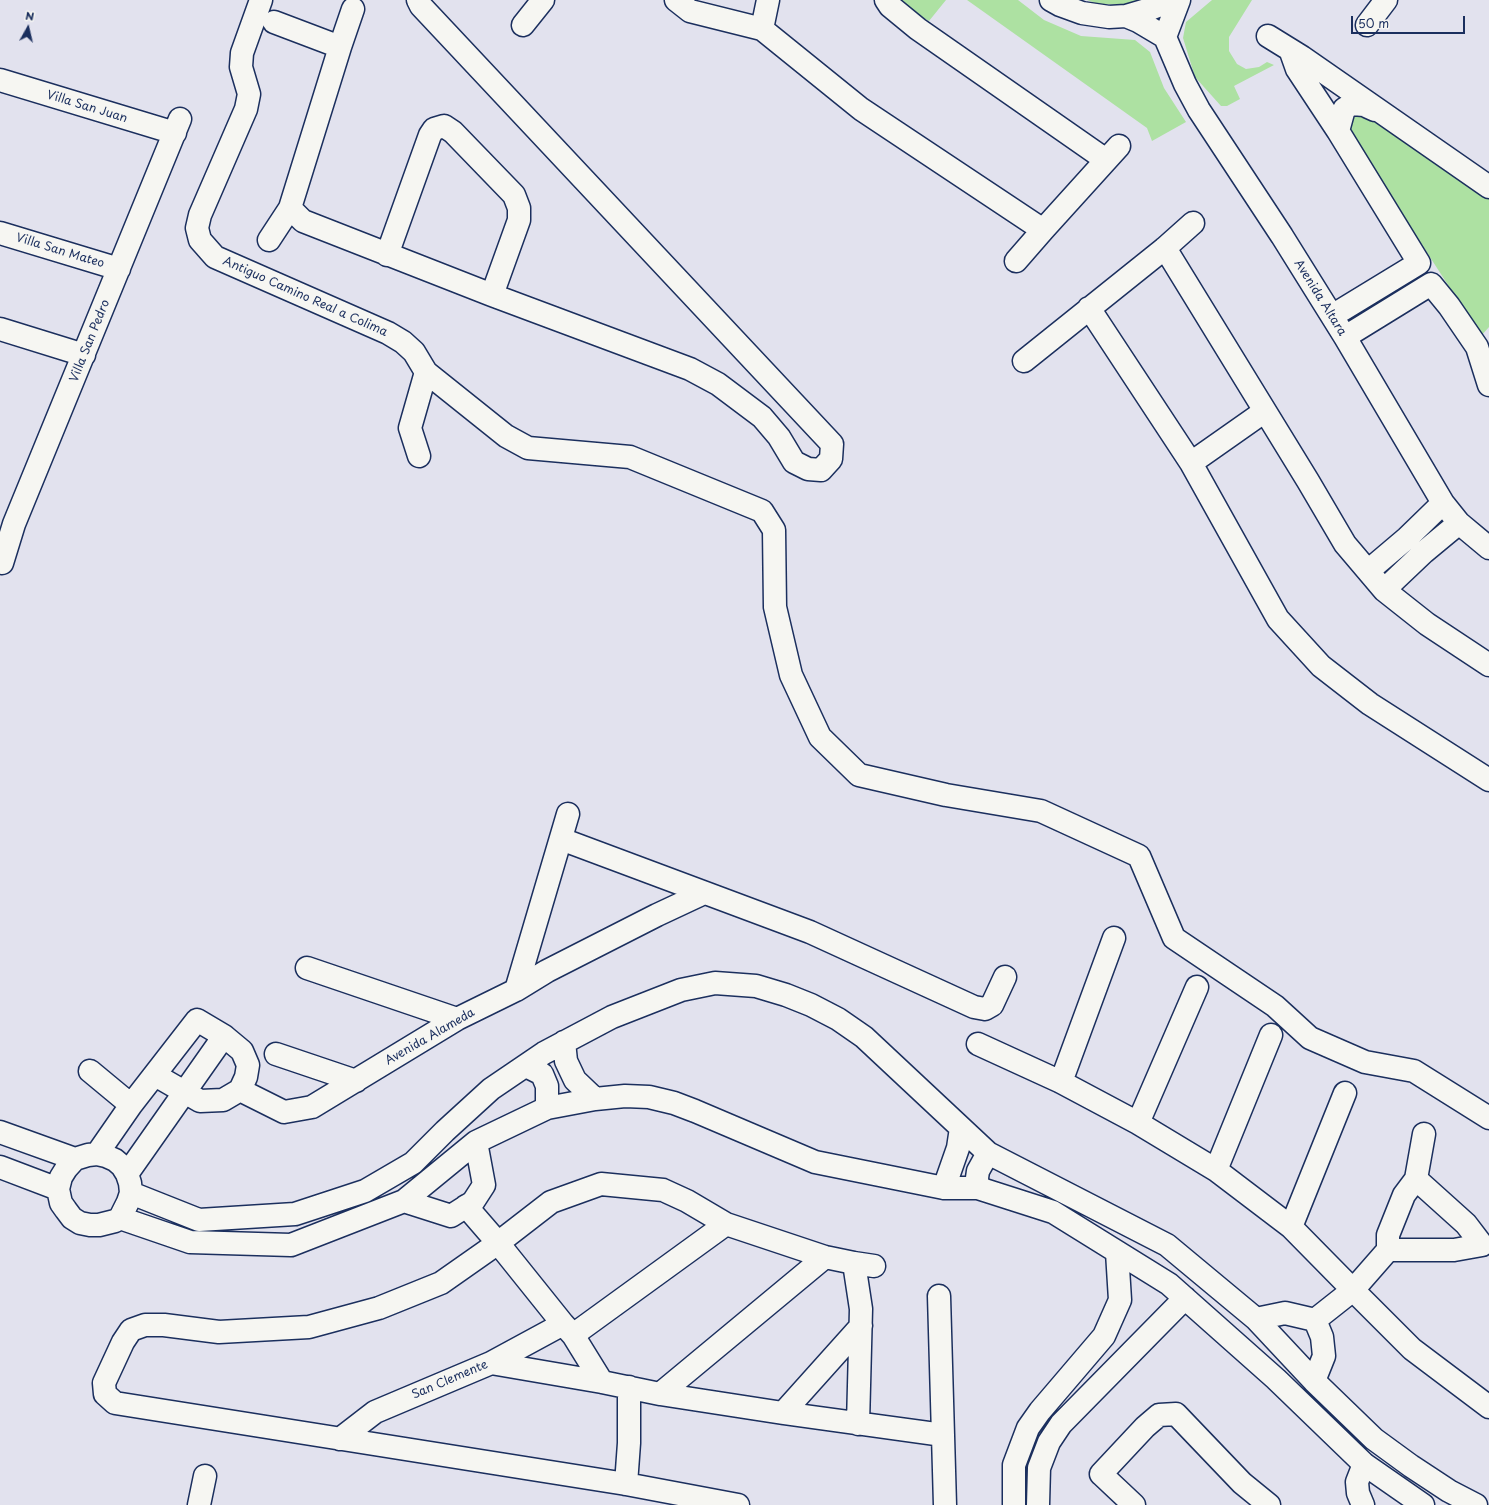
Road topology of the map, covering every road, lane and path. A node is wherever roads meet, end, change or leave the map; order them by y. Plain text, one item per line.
1 (261, 0) edge
2 (418, 0) edge
3 (543, 0) edge
4 (676, 0) edge
5 (768, 0) edge
6 (886, 0) edge
7 (1052, 0) edge
8 (1173, 0) edge
9 (1179, 0) edge
10 (1386, 0) edge
11 (353, 9) dead end
12 (1126, 16) junction
13 (274, 22) dead end
14 (523, 25) dead end
15 (1367, 25) dead end
16 (762, 29) junction
17 (1268, 36) dead end
18 (1165, 37) junction
19 (340, 47) junction
20 (1291, 52) junction
21 (0, 80) edge
22 (1380, 112) junction
23 (177, 126) joint
24 (1338, 131) junction
25 (1489, 187) edge
26 (290, 208) junction
27 (1193, 223) dead end
28 (1043, 230) junction
29 (0, 233) edge
30 (269, 240) dead end
31 (1165, 248) junction
32 (387, 255) junction
33 (1016, 262) dead end
34 (119, 269) junction
35 (1367, 294) junction
36 (492, 295) junction
37 (1089, 308) junction
38 (1382, 314) junction
39 (1332, 316) junction
40 (0, 329) edge
41 (1345, 337) junction
42 (1483, 343) edge
43 (84, 355) junction
44 (1024, 361) dead end
45 (426, 372) junction
46 (1489, 385) edge
47 (1265, 411) junction
48 (419, 456) dead end
49 (1191, 463) junction
50 (1443, 503) junction
51 (7, 522) edge
52 (1459, 523) junction
53 (1407, 538) junction
54 (1489, 548) edge
55 (1424, 552) junction
56 (2, 563) dead end
57 (1368, 572) junction
58 (1384, 590) junction
59 (1489, 665) edge
60 (1489, 780) edge
61 (568, 814) dead end
62 (561, 839) junction
63 (704, 893) junction
64 (1114, 938) dead end
65 (306, 968) dead end
66 (1005, 977) dead end
67 (1197, 987) dead end
68 (516, 990) junction
69 (457, 1019) junction
70 (1271, 1035) dead end
71 (224, 1036) junction
72 (564, 1042) junction
73 (978, 1044) dead end
74 (276, 1054) dead end
75 (526, 1066) junction
76 (90, 1072) dead end
77 (155, 1075) junction
78 (356, 1081) junction
79 (1061, 1082) junction
80 (240, 1090) junction
81 (184, 1093) junction
82 (1345, 1093) dead end
83 (595, 1099) junction
84 (131, 1105) junction
85 (547, 1108) junction
86 (1489, 1118) edge
87 (1138, 1123) junction
88 (961, 1128) junction
89 (0, 1132) edge
90 (1424, 1134) dead end
91 (476, 1142) junction
92 (988, 1153) junction
93 (97, 1154) junction
94 (75, 1159) junction
95 (0, 1168) edge
96 (1216, 1170) junction
97 (1416, 1179) junction
98 (129, 1184) junction
99 (944, 1188) junction
100 (978, 1188) junction
101 (58, 1189) junction
102 (404, 1201) junction
103 (466, 1206) junction
104 (120, 1218) junction
105 (726, 1224) junction
106 (1291, 1227) junction
107 (498, 1243) junction
108 (1485, 1246) edge
109 (1388, 1250) junction
110 (1117, 1252) junction
111 (825, 1257) junction
112 (1352, 1290) junction
113 (939, 1296) dead end
114 (1185, 1298) junction
115 (1256, 1319) junction
116 (1315, 1320) junction
117 (861, 1326) junction
118 (568, 1330) junction
119 (491, 1362) junction
120 (1314, 1380) junction
121 (602, 1382) junction
122 (629, 1387) junction
123 (660, 1394) junction
124 (1489, 1407) edge
125 (783, 1413) junction
126 (858, 1424) junction
127 (1028, 1428) junction
128 (943, 1435) junction
129 (340, 1439) junction
130 (1049, 1442) junction
131 (1364, 1464) junction
132 (1101, 1474) junction
133 (205, 1476) dead end
134 (626, 1484) junction
135 (199, 1505) edge
136 (738, 1505) edge
137 (945, 1505) edge
138 (1014, 1505) edge
139 (1038, 1505) edge
140 (1113, 1505) edge
141 (1134, 1505) edge
142 (1269, 1505) edge
143 (1363, 1505) edge
144 (1424, 1505) edge
145 (1476, 1505) edge

1 - 45 street, Antiguo Camino Real a Colima
2 - 36 street
3 - 14 street
4 - 16 street
5 - 16 street
6 - 28 street
7 - 12 street
8 - 12 street
9 - 18 street
10 - 15 street
11 - 19 street
12 - 18 street
13 - 19 street
16 - 28 street
17 - 20 street
18 - 39 street, Avenida Altara
19 - 26 street
20 - 22 street
20 - 24 street
21 - 23 street, Villa San Juan
22 - 24 street
22 - 25 street
23 - 34 street, Villa San Pedro
24 - 35 street
26 - 30 street
26 - 32 street
27 - 31 street
28 - 33 street
29 - 34 street, Villa San Mateo
31 - 37 street
31 - 47 street
32 - 36 street
32 - 36 street
34 - 43 street, Villa San Pedro
35 - 38 street
35 - 39 street
37 - 44 street
37 - 49 street
38 - 41 street
38 - 42 street
39 - 41 street, Avenida Altara
40 - 43 street
41 - 50 street, Avenida Altara
42 - 46 street
43 - 51 street, Villa San Pedro
45 - 48 street
45 - 86 street
47 - 49 street
47 - 57 street
49 - 60 street
50 - 52 street, Avenida Altara
50 - 53 street
51 - 56 street, Villa San Pedro
52 - 54 street, Avenida Altara
52 - 55 street
53 - 55 street
53 - 57 street
55 - 58 street
57 - 58 street
58 - 59 street
61 - 62 street
62 - 63 street
62 - 68 street
63 - 66 street
63 - 68 street, Avenida Alameda
64 - 79 street
65 - 69 street
67 - 87 street
68 - 69 street, Avenida Alameda
69 - 78 street, Avenida Alameda
70 - 96 street
71 - 77 street
71 - 80 street
71 - 81 street
72 - 75 street
72 - 83 street
72 - 88 street
73 - 79 street
74 - 78 street
75 - 85 street
75 - 98 street
76 - 84 street
77 - 81 street
77 - 84 street
78 - 80 street, Avenida Alameda
79 - 87 street
80 - 81 street
81 - 98 street
82 - 106 street
83 - 85 street
83 - 99 street
84 - 93 street
85 - 91 street
87 - 96 street
88 - 92 street
88 - 99 street
89 - 94 street
90 - 97 street
91 - 102 street
91 - 103 street
92 - 100 street
92 - 115 street
93 - 94 street
93 - 98 street
94 - 101 street
95 - 101 street
96 - 106 street
97 - 108 street
97 - 109 street
98 - 104 street
99 - 100 street
100 - 110 street
101 - 104 street
102 - 103 street
102 - 104 street
103 - 107 street
105 - 107 street
105 - 111 street
105 - 118 street, San Clemente
106 - 112 street
107 - 118 street
107 - 129 street
108 - 109 street
109 - 112 street
110 - 114 street
110 - 127 street
111 - 117 street
111 - 123 street
112 - 116 street
112 - 124 street
113 - 128 street
114 - 130 street
114 - 131 street
115 - 116 street
115 - 120 street
116 - 120 street
117 - 125 street
117 - 126 street
118 - 119 street, San Clemente
118 - 121 street
119 - 121 street
119 - 129 street, San Clemente
120 - 145 street
121 - 122 street
122 - 123 street
122 - 134 street
123 - 125 street
125 - 126 street
126 - 128 street
127 - 130 street
127 - 138 street
128 - 137 street
129 - 134 street
130 - 139 street
131 - 143 street
131 - 144 street
132 - 140 street
132 - 141 street
132 - 142 street
133 - 135 street
134 - 136 street

